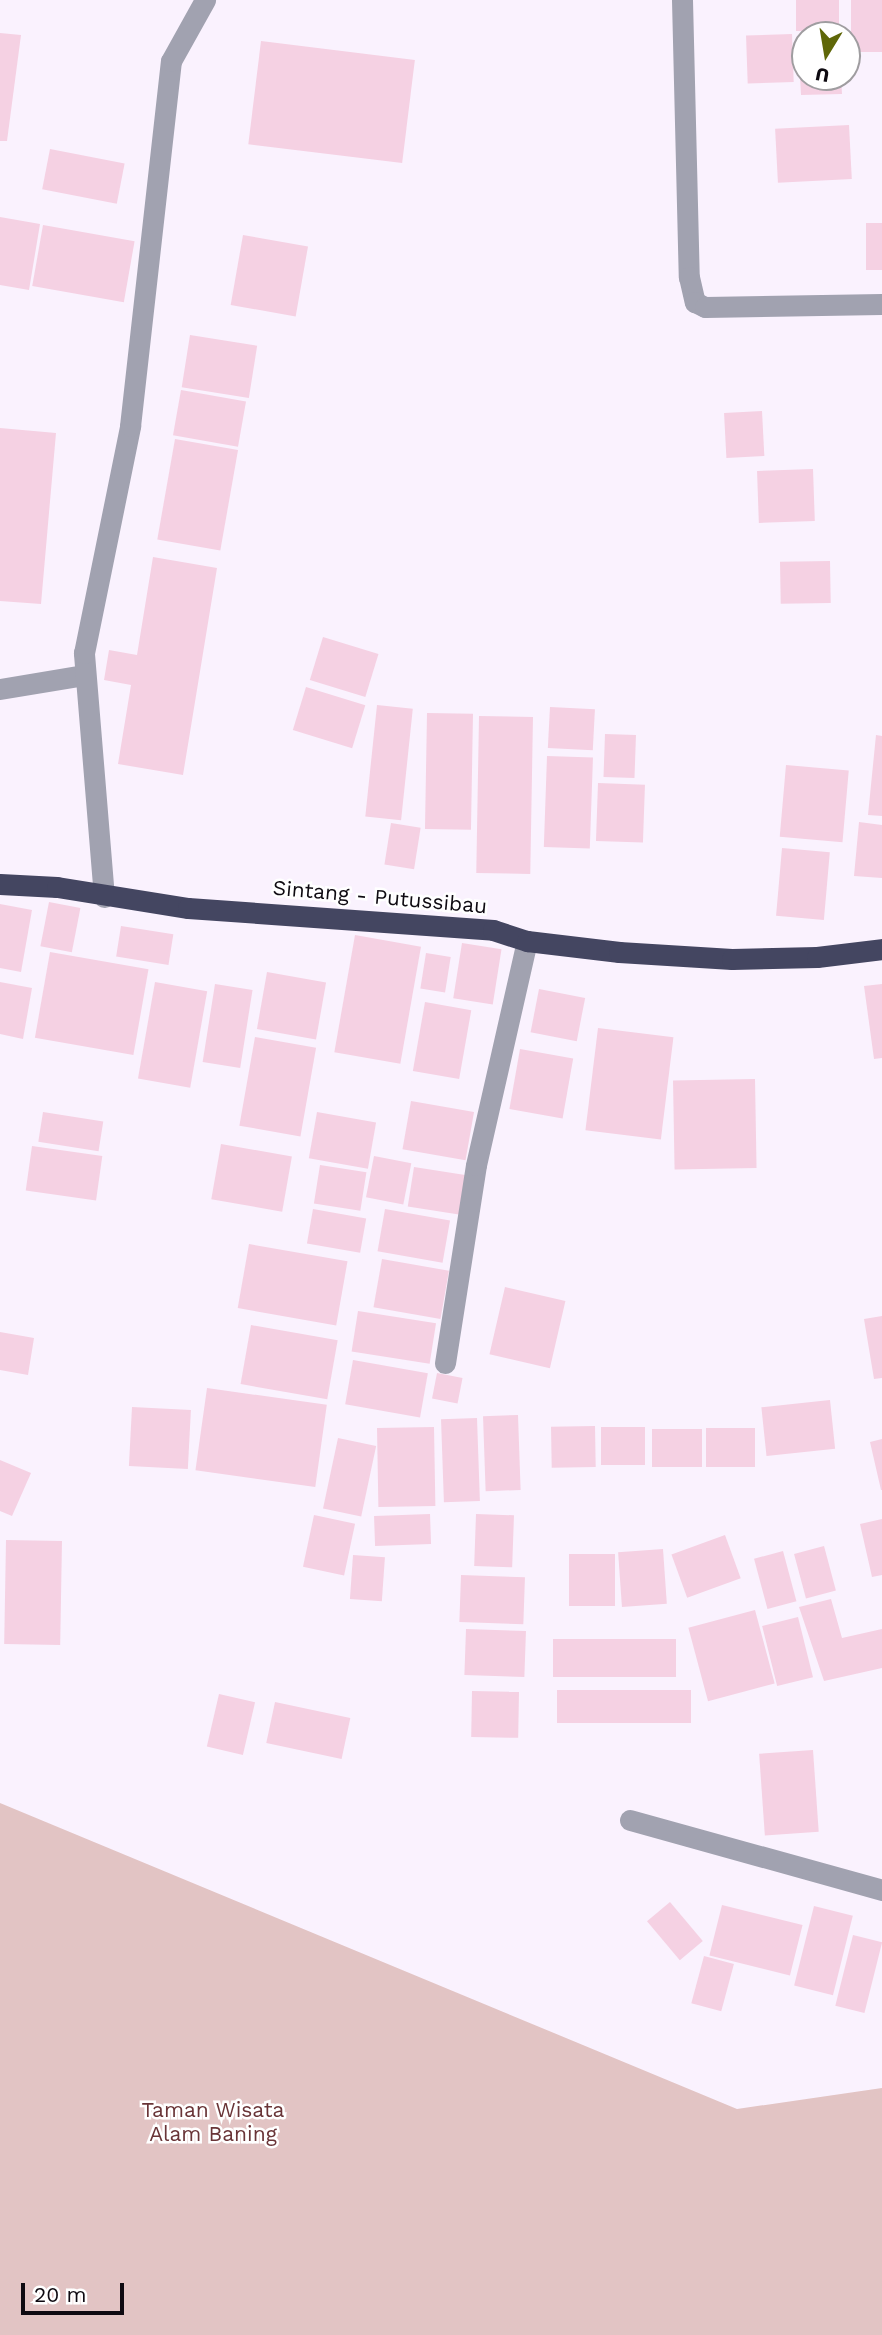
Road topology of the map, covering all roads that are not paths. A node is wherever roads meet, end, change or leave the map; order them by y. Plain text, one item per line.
1 (205, 0) edge
2 (682, 0) edge
3 (882, 304) edge
4 (85, 675) junction
5 (0, 689) edge
6 (0, 884) edge
7 (104, 897) junction
8 (527, 941) junction
9 (882, 949) edge
10 (445, 1363) dead end
11 (630, 1820) dead end
12 (882, 1890) edge

1 - 4 street
2 - 3 street
4 - 5 street
4 - 7 street
6 - 7 highway, Sintang - Putussibau
7 - 8 highway, Sintang - Putussibau
8 - 9 highway, Sintang - Putussibau
8 - 10 street
11 - 12 street

